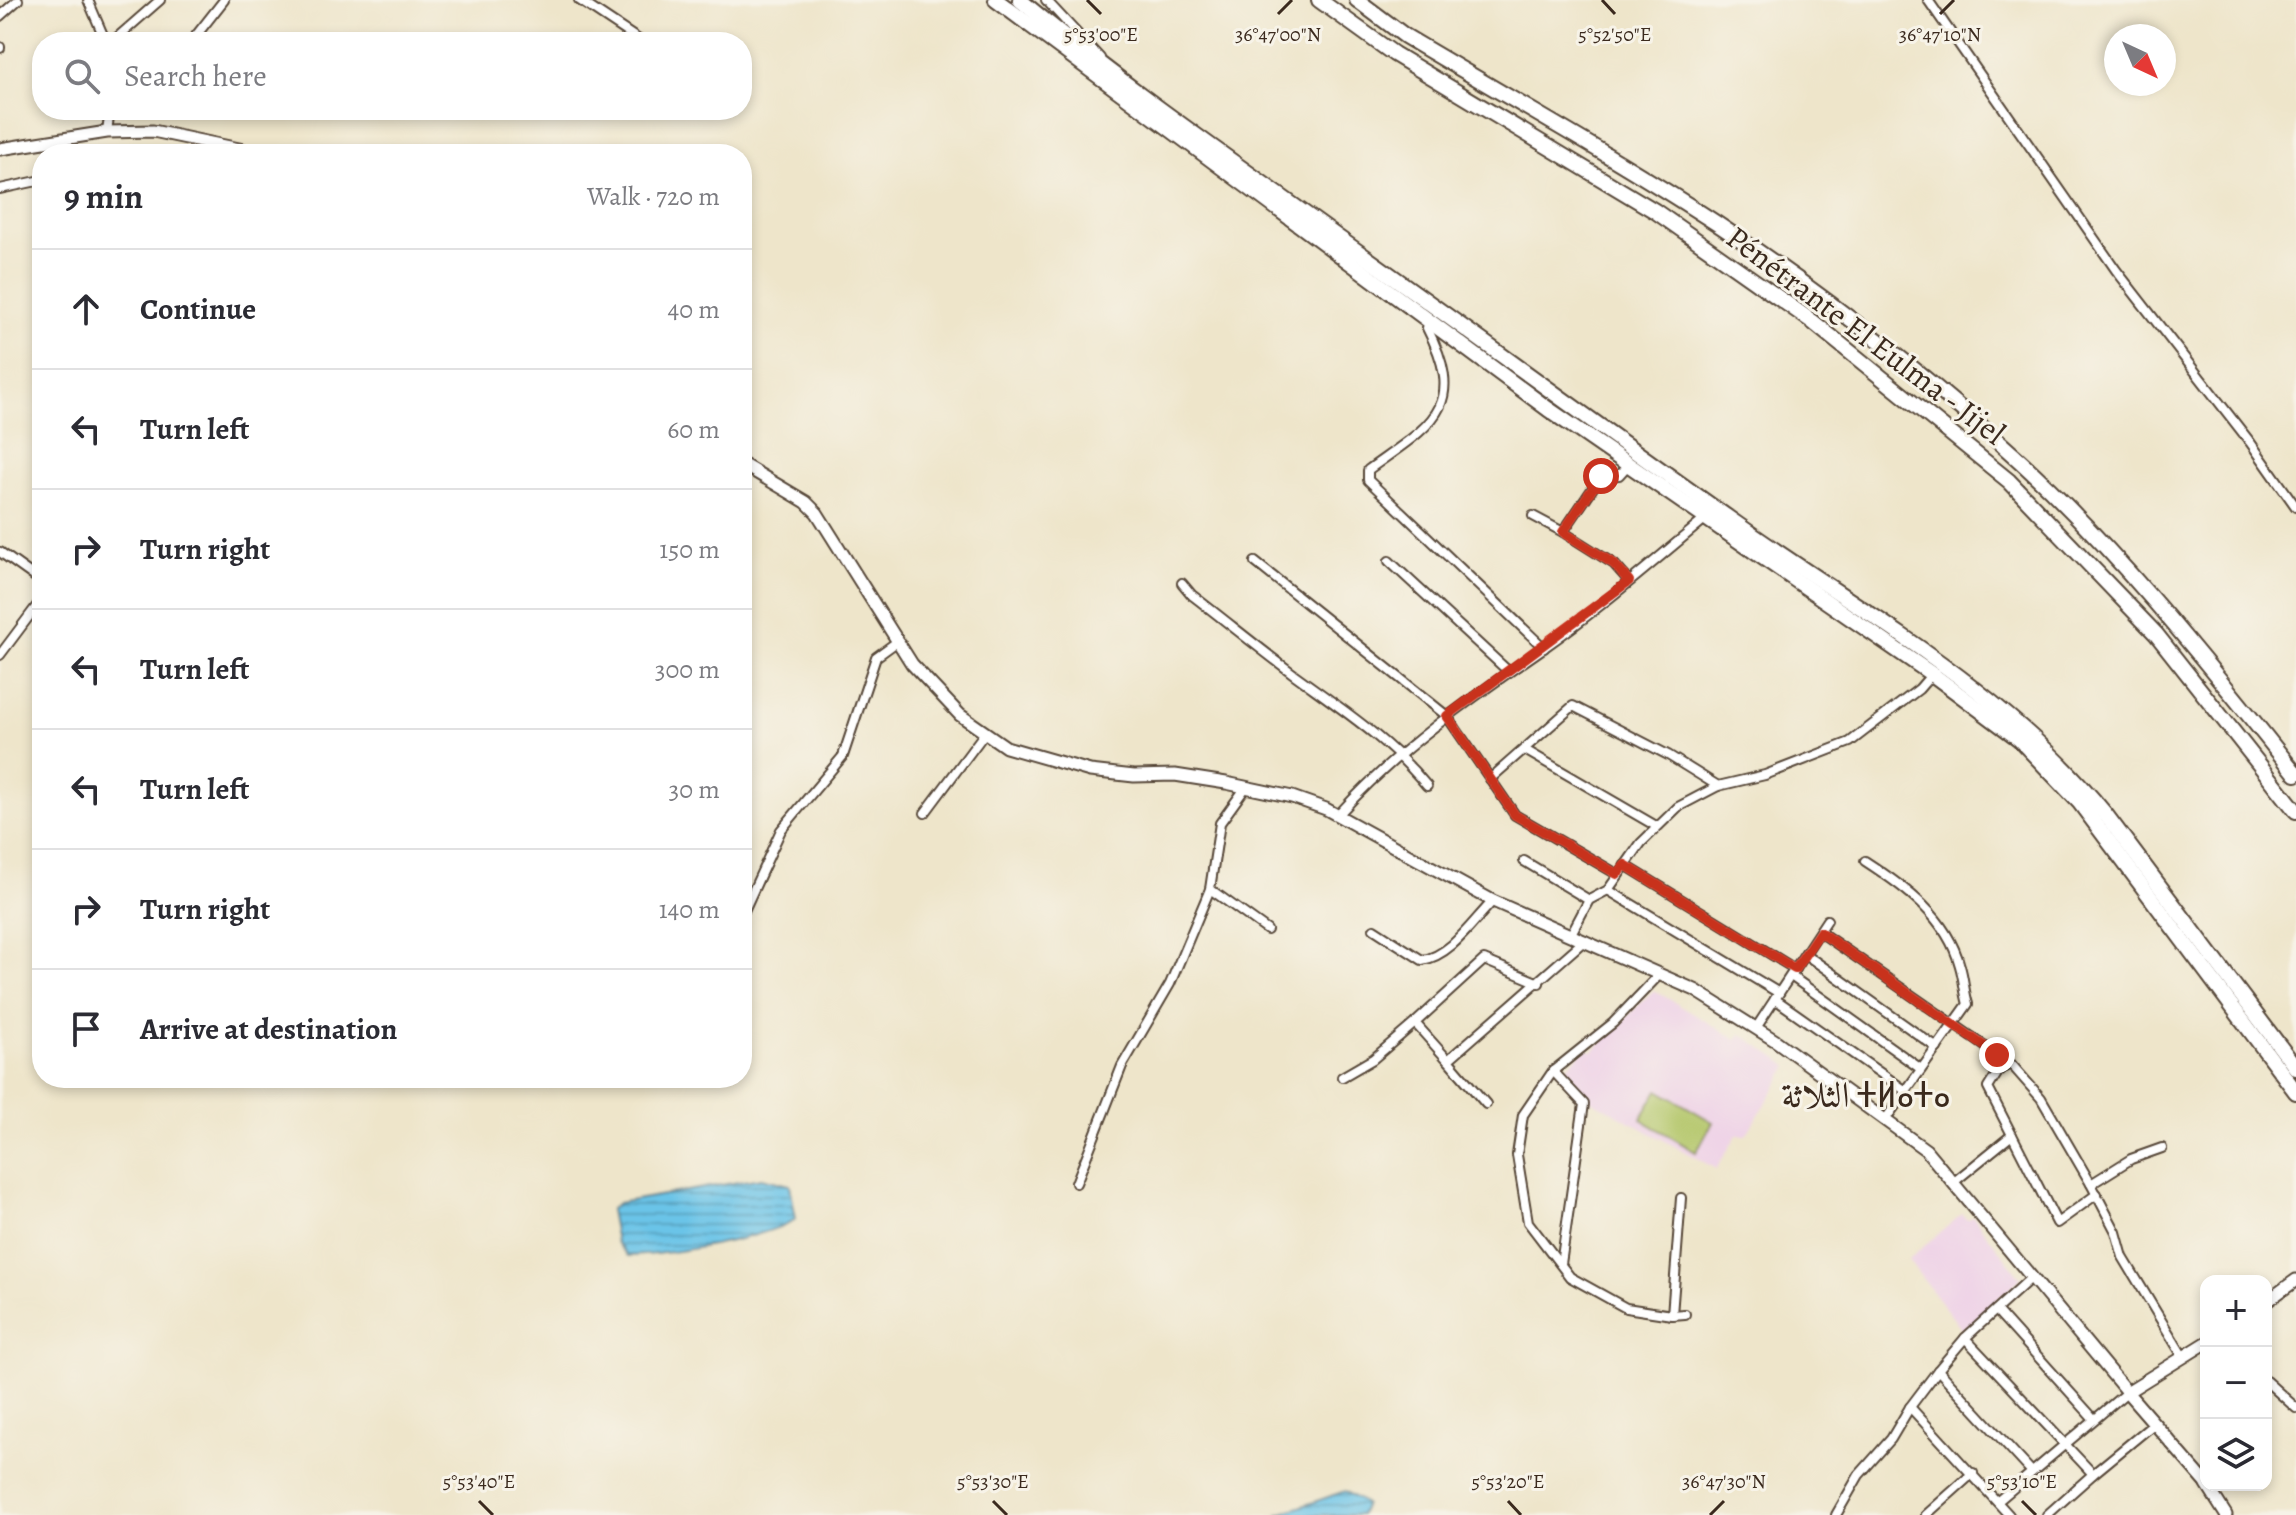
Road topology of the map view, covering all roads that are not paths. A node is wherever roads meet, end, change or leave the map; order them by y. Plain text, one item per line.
1 (18, 0) edge
2 (88, 0) edge
3 (160, 0) edge
4 (224, 0) edge
5 (579, 0) edge
6 (996, 0) edge
7 (1020, 0) edge
8 (1046, 0) edge
9 (1319, 0) edge
10 (1357, 0) edge
11 (1928, 0) edge
12 (0, 16) edge
13 (102, 32) edge
14 (123, 32) edge
15 (199, 32) edge
16 (627, 32) edge
17 (1110, 71) junction
18 (109, 120) edge
19 (107, 132) junction
20 (215, 144) edge
21 (0, 149) edge
22 (32, 182) edge
23 (0, 189) edge
24 (1429, 321) junction
25 (1628, 465) junction
26 (752, 470) edge
27 (2296, 507) edge
28 (1533, 516) dead end
29 (1705, 519) junction
30 (1563, 532) junction
31 (0, 552) edge
32 (1389, 561) dead end
33 (1255, 562) dead end
34 (32, 575) edge
35 (1629, 581) junction
36 (1182, 583) dead end
37 (32, 612) edge
38 (898, 641) junction
39 (1544, 648) junction
40 (0, 655) edge
41 (1508, 671) junction
42 (1932, 674) junction
43 (1447, 716) junction
44 (984, 734) junction
45 (1525, 750) junction
46 (1401, 754) junction
47 (2296, 774) edge
48 (1490, 779) junction
49 (1427, 786) dead end
50 (1718, 786) junction
51 (1246, 787) junction
52 (2296, 811) edge
53 (925, 813) dead end
54 (1339, 814) junction
55 (1656, 826) junction
56 (1524, 861) dead end
57 (1865, 861) dead end
58 (1625, 865) junction
59 (1617, 874) junction
60 (1210, 889) junction
61 (1608, 890) junction
62 (752, 893) edge
63 (1589, 900) junction
64 (1493, 901) junction
65 (1827, 920) dead end
66 (1374, 929) dead end
67 (1267, 930) dead end
68 (1820, 932) junction
69 (1571, 934) junction
70 (1585, 940) junction
71 (1805, 954) junction
72 (1793, 973) junction
73 (1660, 974) junction
74 (1539, 983) junction
75 (1777, 996) junction
76 (1415, 1023) junction
77 (1953, 1025) junction
78 (1756, 1028) junction
79 (1937, 1048) junction
80 (1448, 1060) junction
81 (2011, 1064) junction
82 (2296, 1068) edge
83 (1921, 1069) junction
84 (1553, 1071) junction
85 (1342, 1077) dead end
86 (1906, 1091) junction
87 (2296, 1092) edge
88 (1486, 1104) dead end
89 (1885, 1120) junction
90 (2012, 1135) junction
91 (2162, 1148) dead end
92 (1954, 1182) junction
93 (1076, 1183) dead end
94 (2091, 1184) junction
95 (2097, 1194) junction
96 (1681, 1198) dead end
97 (1561, 1264) junction
98 (2032, 1277) junction
99 (2296, 1280) edge
100 (2272, 1298) edge
101 (1996, 1310) junction
102 (1685, 1314) dead end
103 (1672, 1315) junction
104 (1965, 1338) junction
105 (2200, 1346) edge
106 (2182, 1355) junction
107 (1938, 1370) junction
108 (2272, 1386) edge
109 (2127, 1392) junction
110 (1910, 1407) junction
111 (2296, 1408) edge
112 (2094, 1419) junction
113 (2155, 1423) junction
114 (2064, 1443) junction
115 (2031, 1471) junction
116 (1973, 1473) junction
117 (2093, 1474) junction
118 (2200, 1476) edge
119 (2211, 1491) edge
120 (1998, 1501) junction
121 (1836, 1515) edge
122 (1926, 1515) edge
123 (2009, 1515) edge
124 (2047, 1515) edge
125 (2226, 1515) edge

1 - 12 street
2 - 13 street
3 - 14 street
4 - 15 street
5 - 16 street
6 - 24 highway
7 - 17 highway
8 - 17 street
9 - 52 highway, Pénétrante El Eulma - Jijel
10 - 47 highway, Pénétrante El Eulma - Jijel
11 - 27 street
17 - 82 highway
18 - 19 street
19 - 20 street
19 - 21 street
22 - 23 street
24 - 25 highway
24 - 39 street
25 - 29 highway
25 - 30 street
26 - 38 street
28 - 30 street
29 - 35 street
29 - 42 highway
30 - 35 street
31 - 34 street
32 - 41 street
33 - 43 street
35 - 39 street
36 - 46 street
37 - 40 street
38 - 44 street
38 - 62 street
39 - 41 street
41 - 43 street
42 - 50 street
42 - 87 highway
43 - 46 street
43 - 48 street
44 - 51 street
44 - 53 street
45 - 48 street
45 - 50 street
45 - 55 street
46 - 49 street
46 - 54 street
48 - 59 street
50 - 55 street
51 - 54 street
51 - 60 street
54 - 64 street
55 - 58 street
56 - 63 street
57 - 77 street
58 - 59 street
58 - 72 street
59 - 61 street
60 - 67 street
60 - 93 street
61 - 63 street
61 - 75 street
63 - 69 street
64 - 66 street
64 - 69 street
65 - 68 street
68 - 71 street
68 - 77 street
69 - 70 street
70 - 73 street
70 - 74 street
71 - 72 street
71 - 79 street
72 - 75 street
72 - 83 street
73 - 78 street
73 - 84 street
74 - 76 street
74 - 80 street
75 - 78 street
75 - 86 street
76 - 80 street
76 - 85 street
77 - 79 street
77 - 81 street
78 - 89 street
79 - 83 street
80 - 88 street
81 - 90 street
81 - 94 street
83 - 86 street
84 - 97 street
84 - 97 street
86 - 89 street
89 - 92 street
90 - 92 street
90 - 95 street
91 - 94 street
92 - 98 street
94 - 95 street
95 - 106 street
96 - 103 street
97 - 103 street
98 - 101 street
98 - 109 street
99 - 100 street
101 - 104 street
101 - 112 street
102 - 103 street
104 - 107 street
104 - 114 street
105 - 106 street
106 - 109 street
107 - 110 street
107 - 115 street
108 - 111 street
109 - 112 street
109 - 113 street
110 - 116 street
110 - 121 street
112 - 114 street
113 - 117 street
113 - 118 street
114 - 115 street
114 - 117 street
115 - 120 street
116 - 120 street
116 - 122 street
117 - 124 street
119 - 125 street
120 - 123 street

